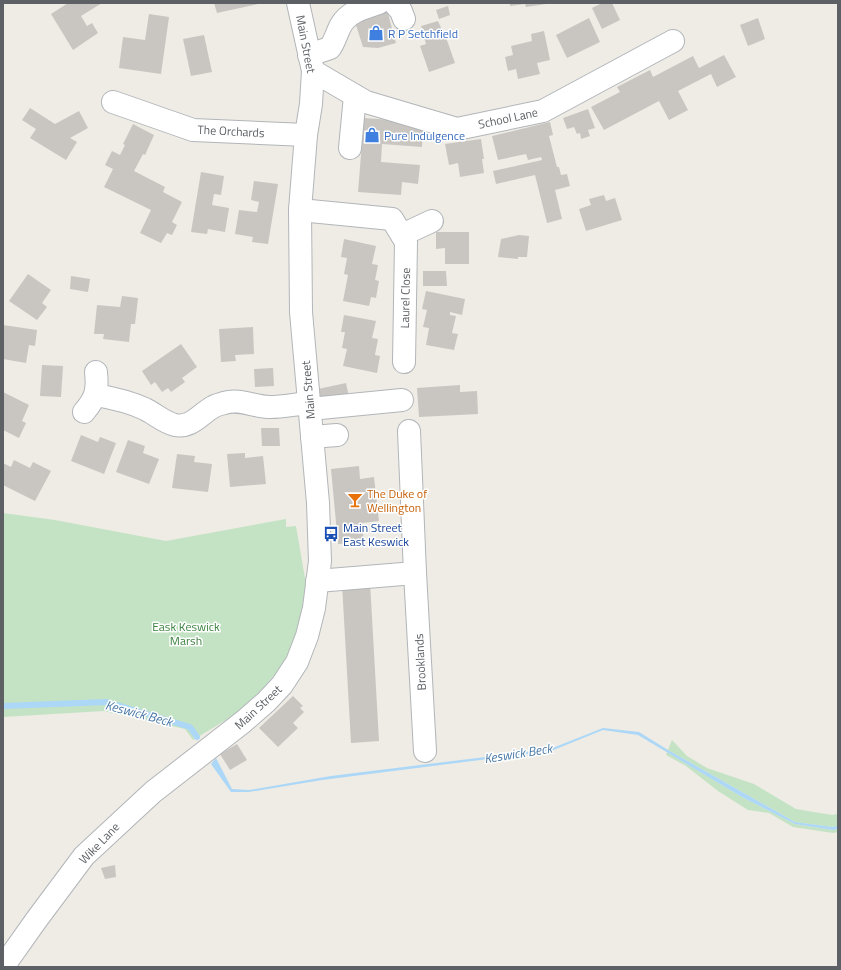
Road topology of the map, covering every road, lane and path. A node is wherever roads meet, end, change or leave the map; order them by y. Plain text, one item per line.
1 (298, 3) edge
2 (379, 3) edge
3 (673, 41) dead end
4 (311, 63) junction
5 (355, 96) junction
6 (113, 102) dead end
7 (306, 135) junction
8 (350, 148) dead end
9 (300, 210) junction
10 (432, 221) dead end
11 (402, 236) junction
12 (404, 362) dead end
13 (96, 372) dead end
14 (402, 400) dead end
15 (310, 406) junction
16 (409, 430) dead end
17 (337, 435) dead end
18 (312, 437) junction
19 (415, 574) junction
20 (317, 581) junction
21 (218, 742) joint
22 (425, 751) dead end
23 (3, 967) edge

1 - 4 street, Main Street
2 - 4 street
3 - 5 street, School Lane
4 - 5 street, School Lane
4 - 7 street, Main Street
5 - 8 street
6 - 7 street, The Orchards
7 - 9 street, Main Street
9 - 11 street, Laurel Close
9 - 15 street, Main Street
10 - 11 street
11 - 12 street, Laurel Close
13 - 15 street
14 - 15 street
15 - 18 street, Main Street
16 - 19 street, Brooklands
17 - 18 street
18 - 20 street, Main Street
19 - 20 street
19 - 22 street, Brooklands
20 - 21 street, Main Street
21 - 23 street, Wike Lane

